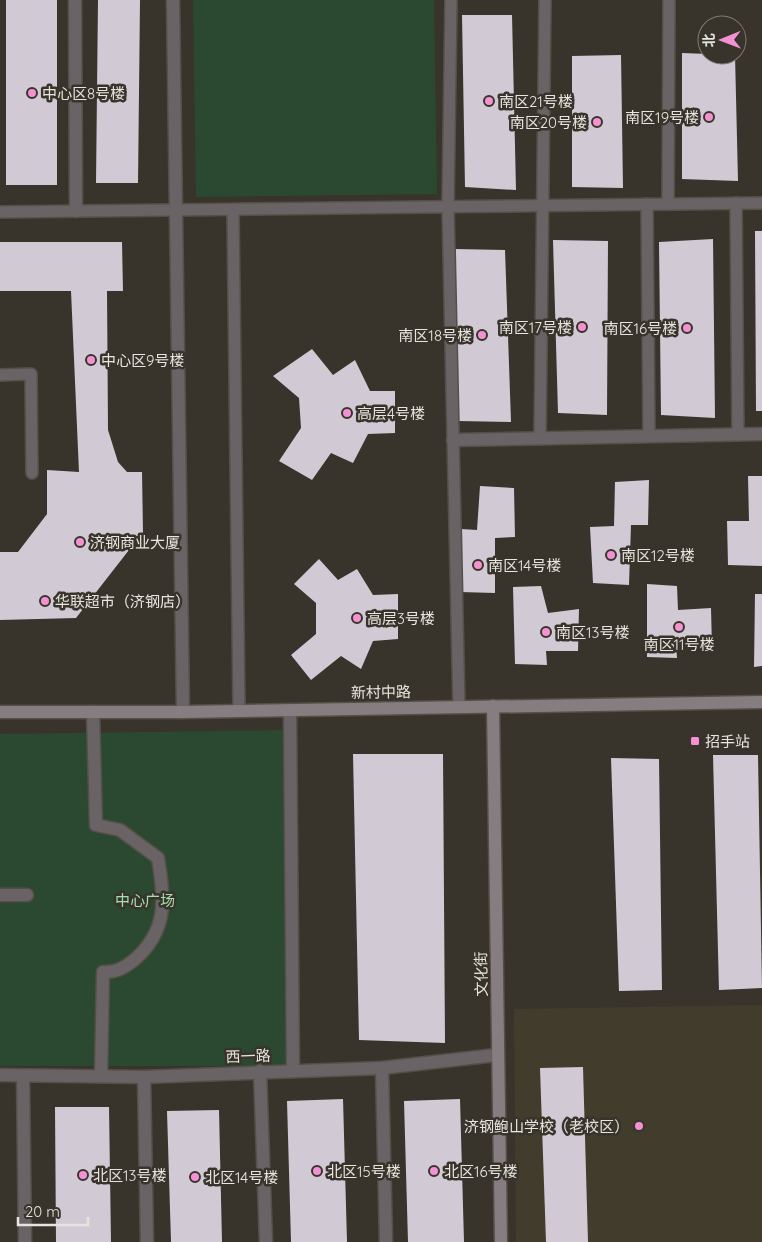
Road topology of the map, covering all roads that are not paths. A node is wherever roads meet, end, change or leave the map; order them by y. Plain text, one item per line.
1 (75, 0) edge
2 (173, 0) edge
3 (451, 0) edge
4 (545, 0) edge
5 (669, 0) edge
6 (736, 203) junction
7 (762, 203) edge
8 (647, 204) junction
9 (668, 204) junction
10 (542, 206) junction
11 (448, 207) junction
12 (178, 210) junction
13 (233, 210) junction
14 (76, 211) junction
15 (0, 212) edge
16 (0, 375) edge
17 (762, 434) edge
18 (738, 435) junction
19 (649, 436) junction
20 (540, 438) junction
21 (453, 440) junction
22 (32, 474) dead end
23 (762, 702) edge
24 (493, 706) junction
25 (459, 707) junction
26 (239, 710) junction
27 (290, 710) junction
28 (0, 712) edge
29 (93, 712) junction
30 (183, 712) junction
31 (0, 895) edge
32 (27, 895) dead end
33 (496, 1056) junction
34 (382, 1068) junction
35 (292, 1071) junction
36 (260, 1072) junction
37 (0, 1075) edge
38 (23, 1076) junction
39 (101, 1076) junction
40 (144, 1077) junction
41 (25, 1242) edge
42 (147, 1242) edge
43 (266, 1242) edge
44 (386, 1242) edge
45 (500, 1242) edge

1 - 14 street
2 - 12 street
3 - 11 lane
4 - 10 lane
5 - 9 lane
6 - 7 lane
6 - 9 lane
6 - 18 lane
8 - 9 lane
8 - 10 lane
8 - 19 lane
10 - 11 lane
10 - 20 lane
11 - 13 lane
11 - 21 lane
12 - 13 lane
12 - 14 lane
12 - 30 street
13 - 26 lane
14 - 15 lane
16 - 22 lane
17 - 18 street
18 - 19 street
19 - 20 street
20 - 21 street
21 - 25 lane
23 - 24 street, 新村中路
24 - 25 street, 新村中路
24 - 33 street, 文化街
25 - 27 street, 新村中路
26 - 27 street, 新村中路
26 - 30 street, 新村中路
27 - 35 street
28 - 29 street, 新村中路
29 - 30 street, 新村中路
29 - 39 street
31 - 32 street
33 - 34 street, 西一路
33 - 45 street, 文化街
34 - 35 street, 西一路
34 - 44 street
35 - 36 street, 西一路
36 - 40 street, 西一路
36 - 43 street
37 - 38 street, 西一路
38 - 39 street, 西一路
38 - 41 street
39 - 40 street, 西一路
40 - 42 street

